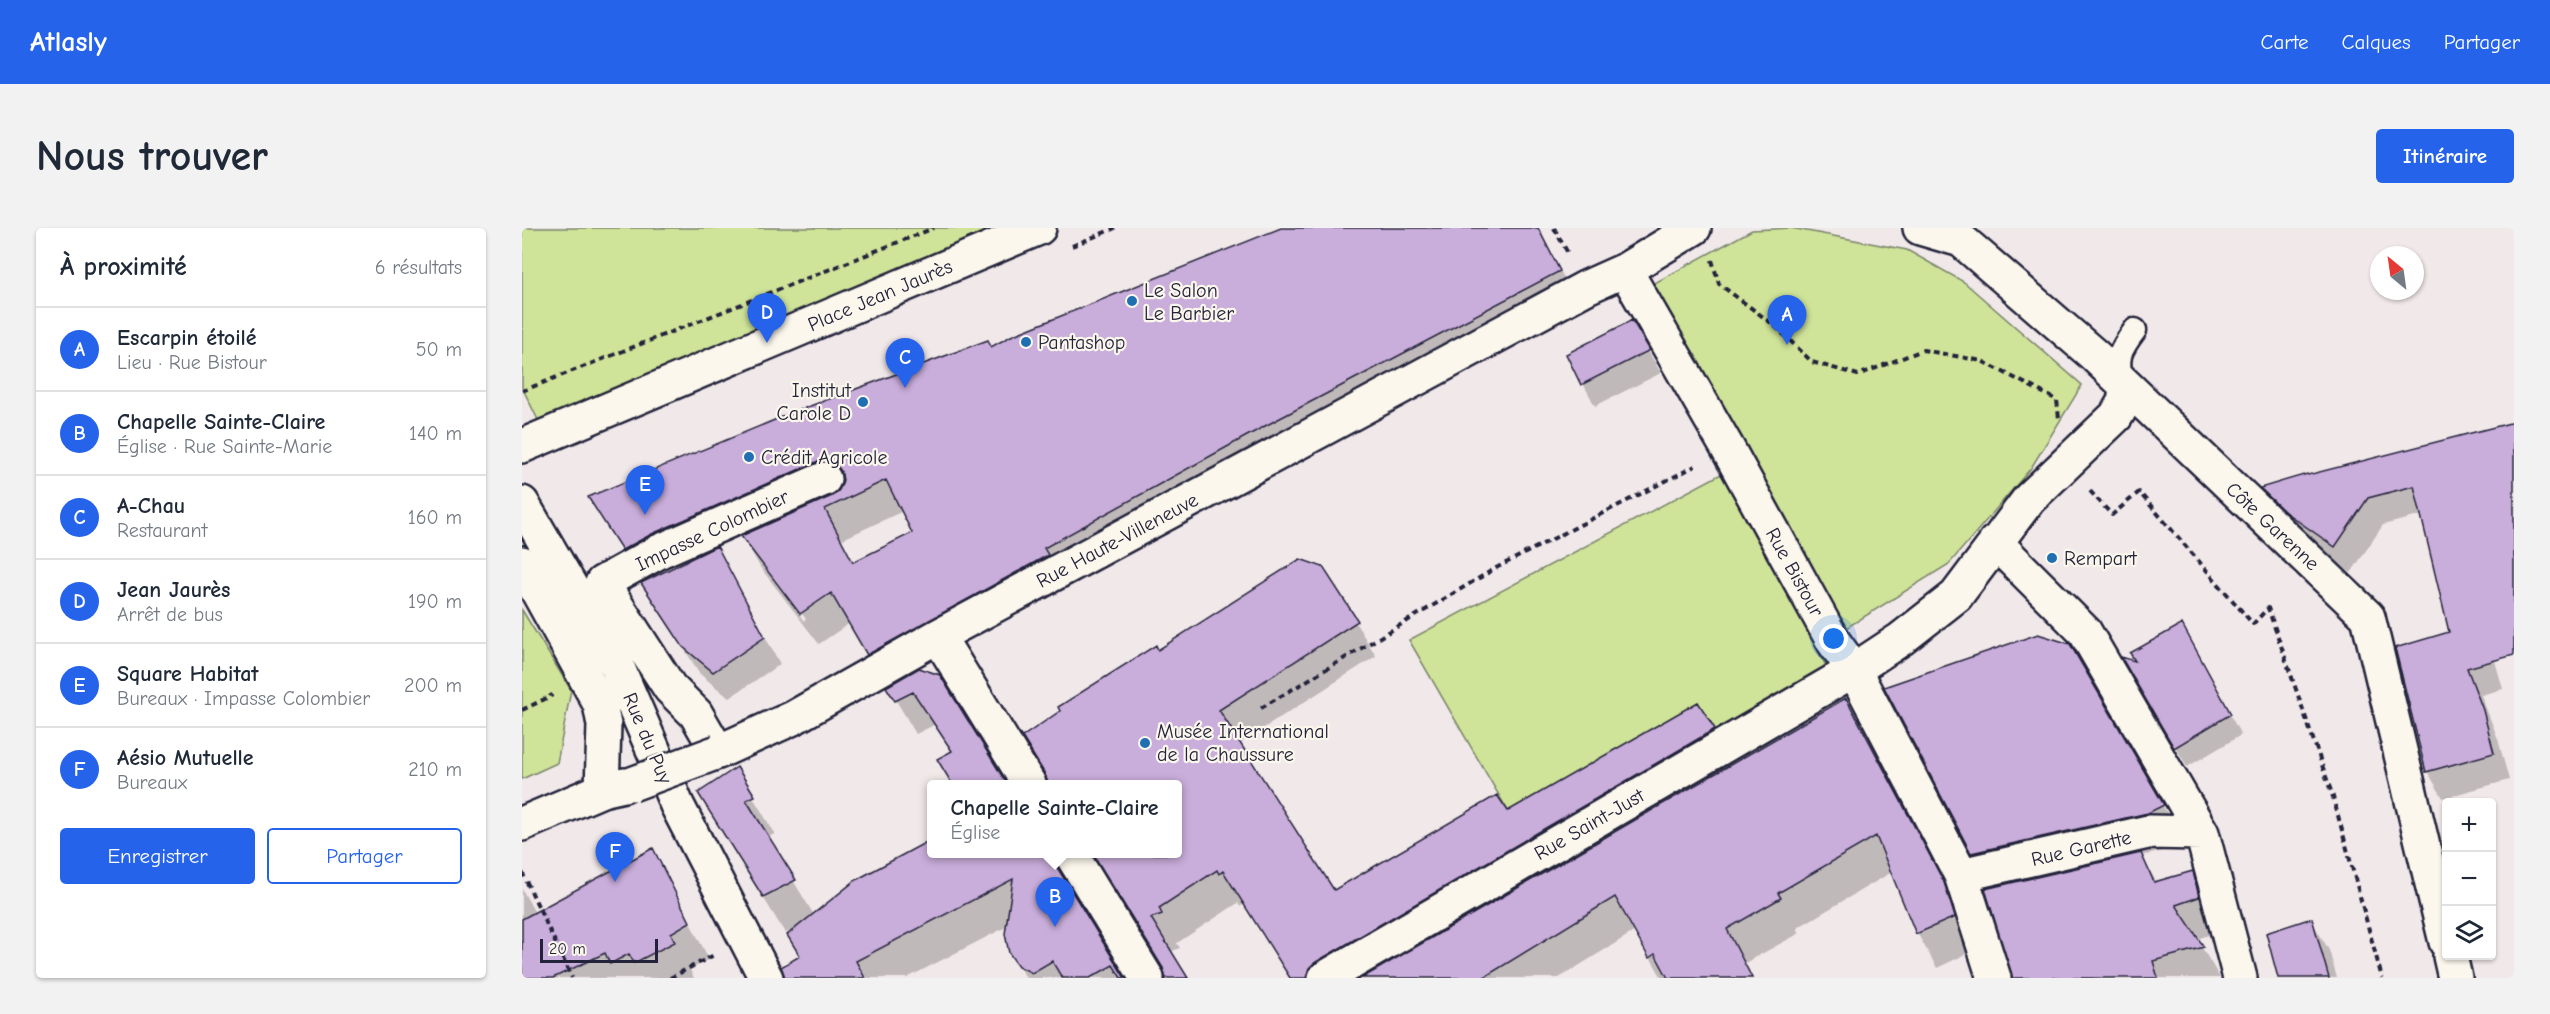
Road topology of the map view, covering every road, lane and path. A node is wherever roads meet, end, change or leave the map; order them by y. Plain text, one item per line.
1 (934, 228) edge
2 (1039, 228) edge
3 (1920, 228) edge
4 (1702, 239) edge
5 (1625, 270) junction
6 (2134, 330) dead end
7 (2124, 386) junction
8 (522, 391) edge
9 (522, 446) edge
10 (1728, 449) junction
11 (2065, 464) junction
12 (824, 479) dead end
13 (522, 503) edge
14 (1995, 542) junction
15 (522, 563) edge
16 (938, 636) junction
17 (1854, 670) junction
18 (547, 687) dead end
19 (1261, 708) dead end
20 (522, 710) edge
21 (718, 752) junction
22 (1027, 780) edge
23 (617, 787) junction
24 (522, 824) edge
25 (2202, 833) junction
26 (1073, 858) edge
27 (522, 872) edge
28 (1961, 875) junction
29 (2442, 925) edge
30 (744, 939) junction
31 (2451, 960) edge
32 (572, 978) edge
33 (670, 978) edge
34 (766, 978) edge
35 (1147, 978) edge
36 (1325, 978) edge
37 (1994, 978) edge
38 (2240, 978) edge
39 (2382, 978) edge
40 (2455, 978) edge

1 - 8 path
2 - 9 street, Place Jean Jaurès
3 - 7 street, Côte Garenne
4 - 5 street
4 - 11 path
5 - 10 street, Rue Bistour
5 - 16 street, Rue Haute-Villeneuve
6 - 7 lane
7 - 11 street, Rue Saint-Just
7 - 29 street, Côte Garenne
10 - 17 street, Rue Bistour
10 - 19 path
11 - 14 street, Rue Saint-Just
11 - 39 path
12 - 21 street, Impasse Colombier
13 - 30 street, Rue du Puy
14 - 17 street, Rue Saint-Just
14 - 25 street
15 - 23 street
16 - 21 street, Rue Haute-Villeneuve
16 - 22 street
17 - 28 street, Rue Bistour
17 - 36 street, Rue Saint-Just
18 - 20 path
21 - 23 street, Rue Haute-Villeneuve, bridge
23 - 24 street, Rue Haute-Villeneuve
25 - 28 street, Rue Garette
25 - 38 street
26 - 35 street
27 - 32 path
28 - 37 street, Rue Bistour
30 - 33 path
30 - 34 street, Rue du Puy
31 - 40 street

